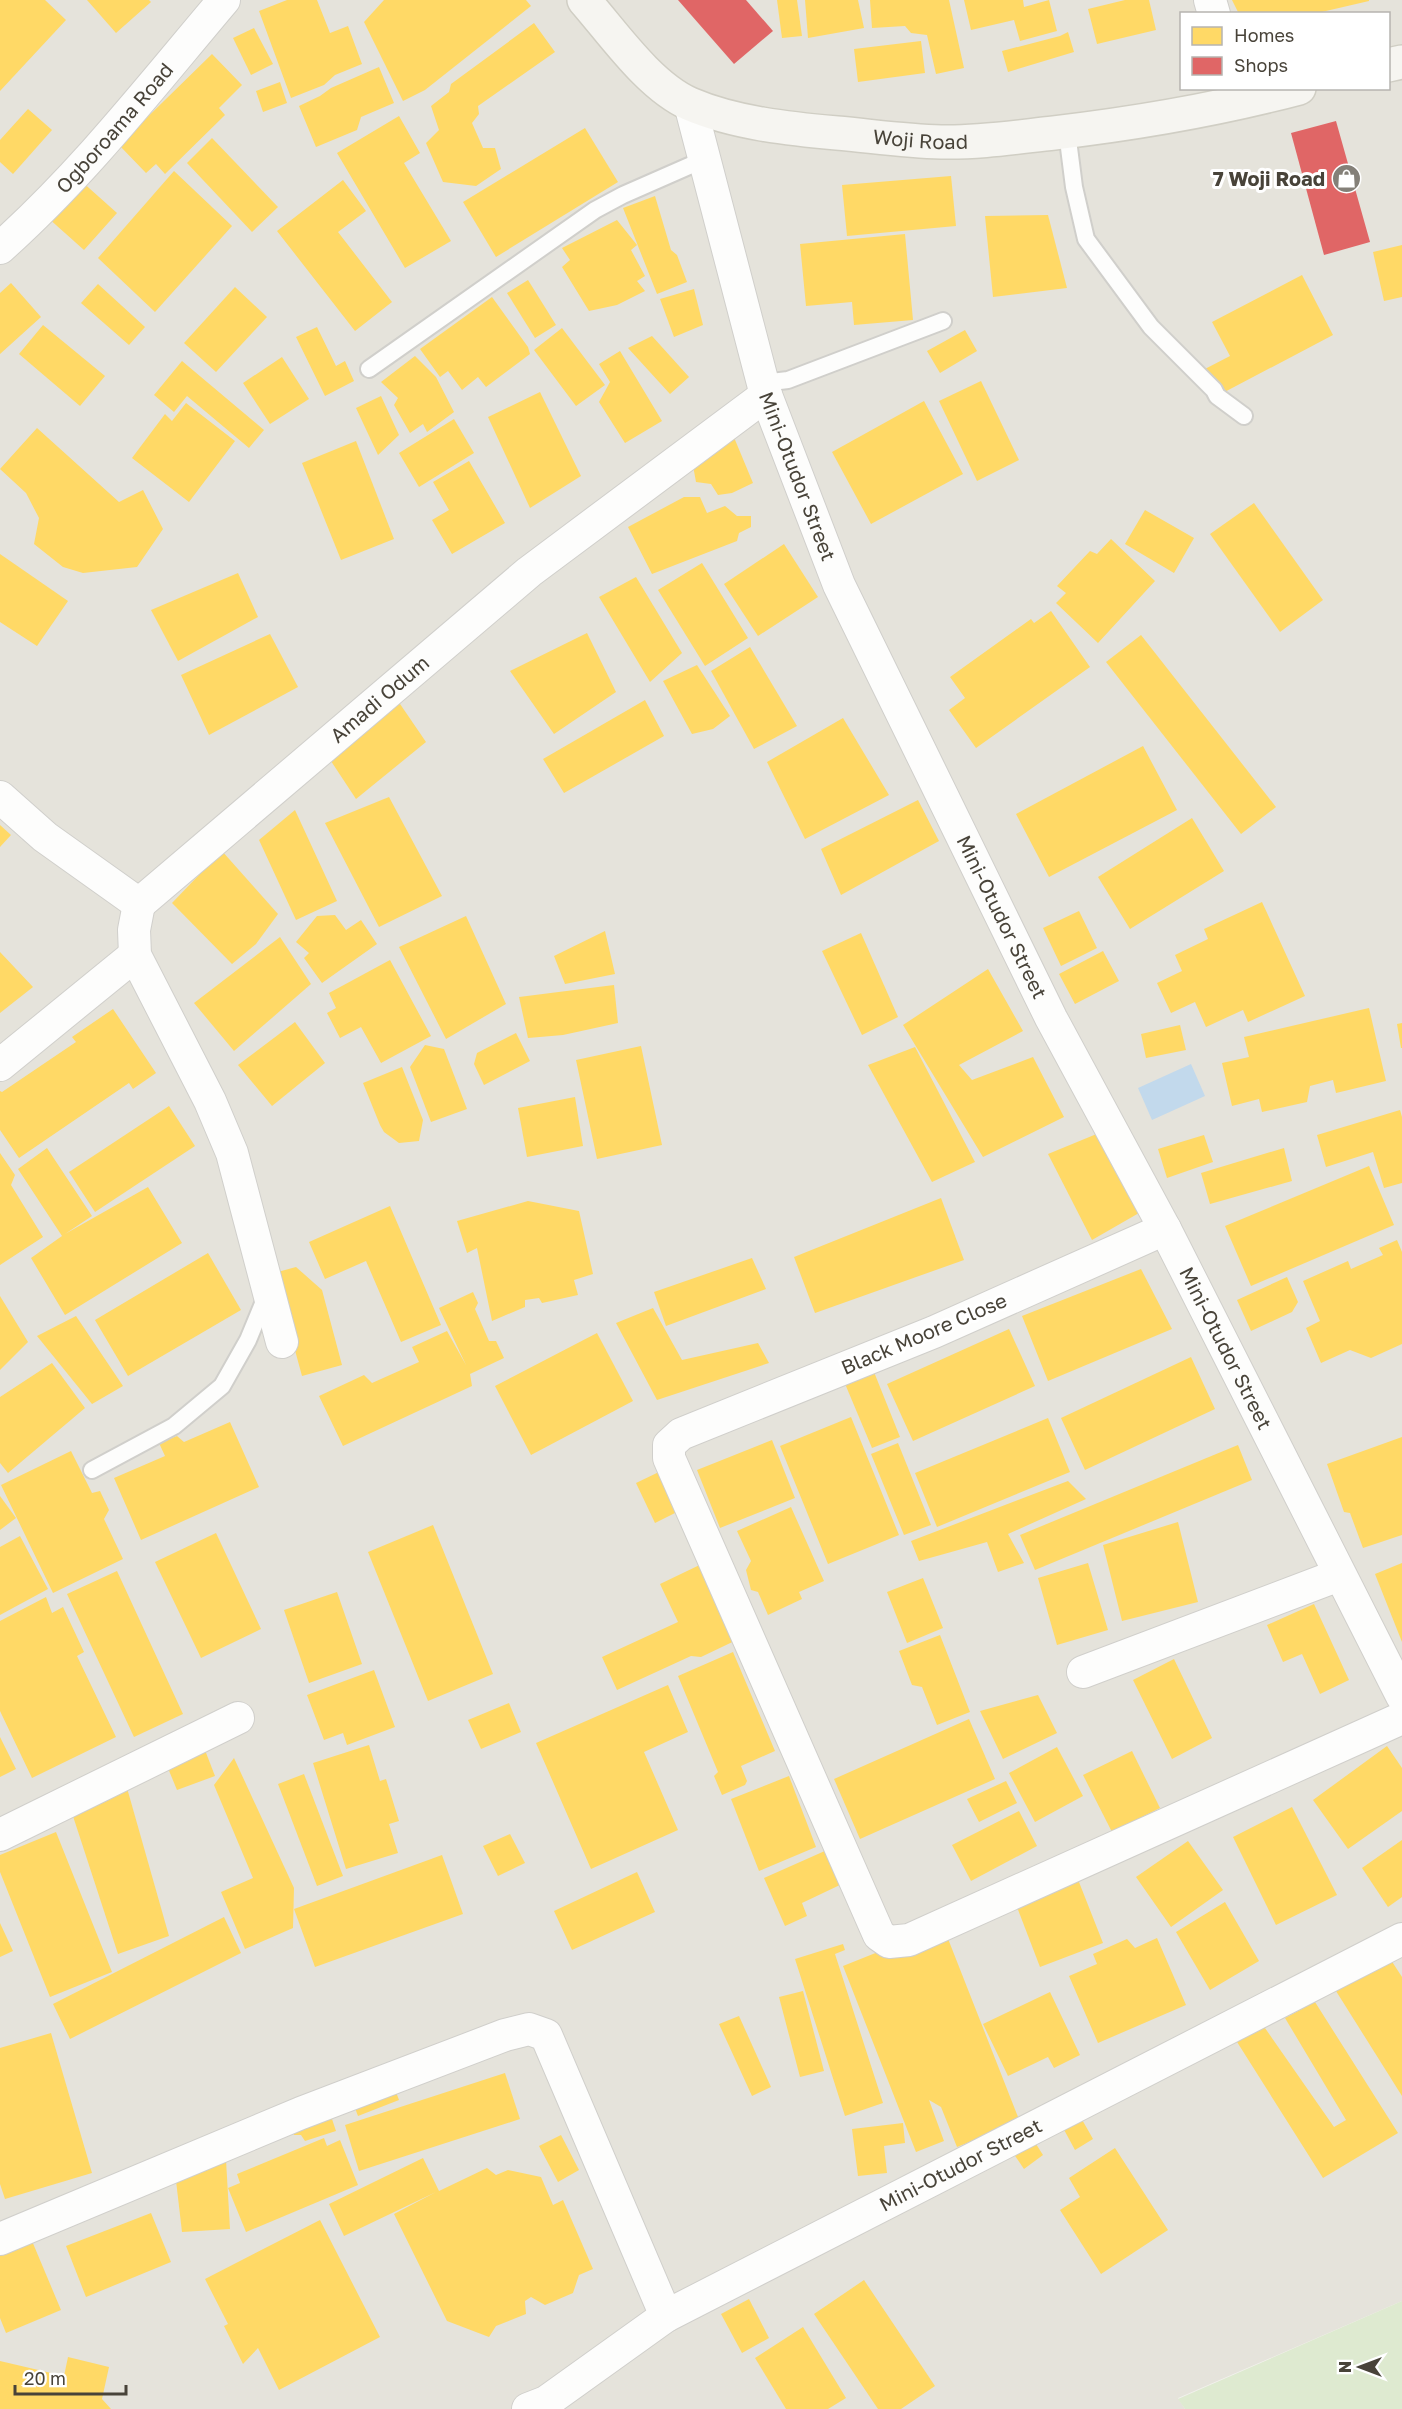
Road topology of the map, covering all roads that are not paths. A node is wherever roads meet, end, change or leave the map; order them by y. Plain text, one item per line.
1 (224, 0) edge
2 (584, 0) edge
3 (1285, 90) edge
4 (1243, 96) edge
5 (690, 104) junction
6 (1067, 132) junction
7 (705, 159) junction
8 (0, 248) edge
9 (943, 321) dead end
10 (369, 369) dead end
11 (765, 389) junction
12 (1244, 416) dead end
13 (0, 797) edge
14 (139, 904) junction
15 (135, 955) junction
16 (0, 1065) edge
17 (1165, 1229) junction
18 (268, 1290) junction
19 (282, 1342) dead end
20 (92, 1470) dead end
21 (1339, 1575) junction
22 (1083, 1672) dead end
23 (1402, 1696) edge
24 (238, 1718) dead end
25 (1402, 1718) edge
26 (0, 1835) edge
27 (1402, 1939) edge
28 (0, 2239) edge
29 (666, 2316) junction
30 (528, 2409) edge

1 - 8 street, Ogboroama Road
2 - 5 main road, Woji Road
3 - 4 main road, Woji Road
4 - 6 main road, Woji Road
5 - 6 main road, Woji Road
5 - 7 street, Mini-Otudor Street
6 - 12 lane
7 - 10 lane
7 - 11 street, Mini-Otudor Street
9 - 11 lane
11 - 14 street, Amadi Odum
11 - 17 street, Mini-Otudor Street
13 - 14 street
14 - 15 street
15 - 16 street
15 - 18 street
17 - 21 street, Mini-Otudor Street
17 - 25 street, Black Moore Close
18 - 19 street
18 - 20 lane
21 - 22 street
21 - 23 street, Mini-Otudor Street
24 - 26 street
27 - 29 street, Mini-Otudor Street
28 - 29 street
29 - 30 street, Mini-Otudor Street

